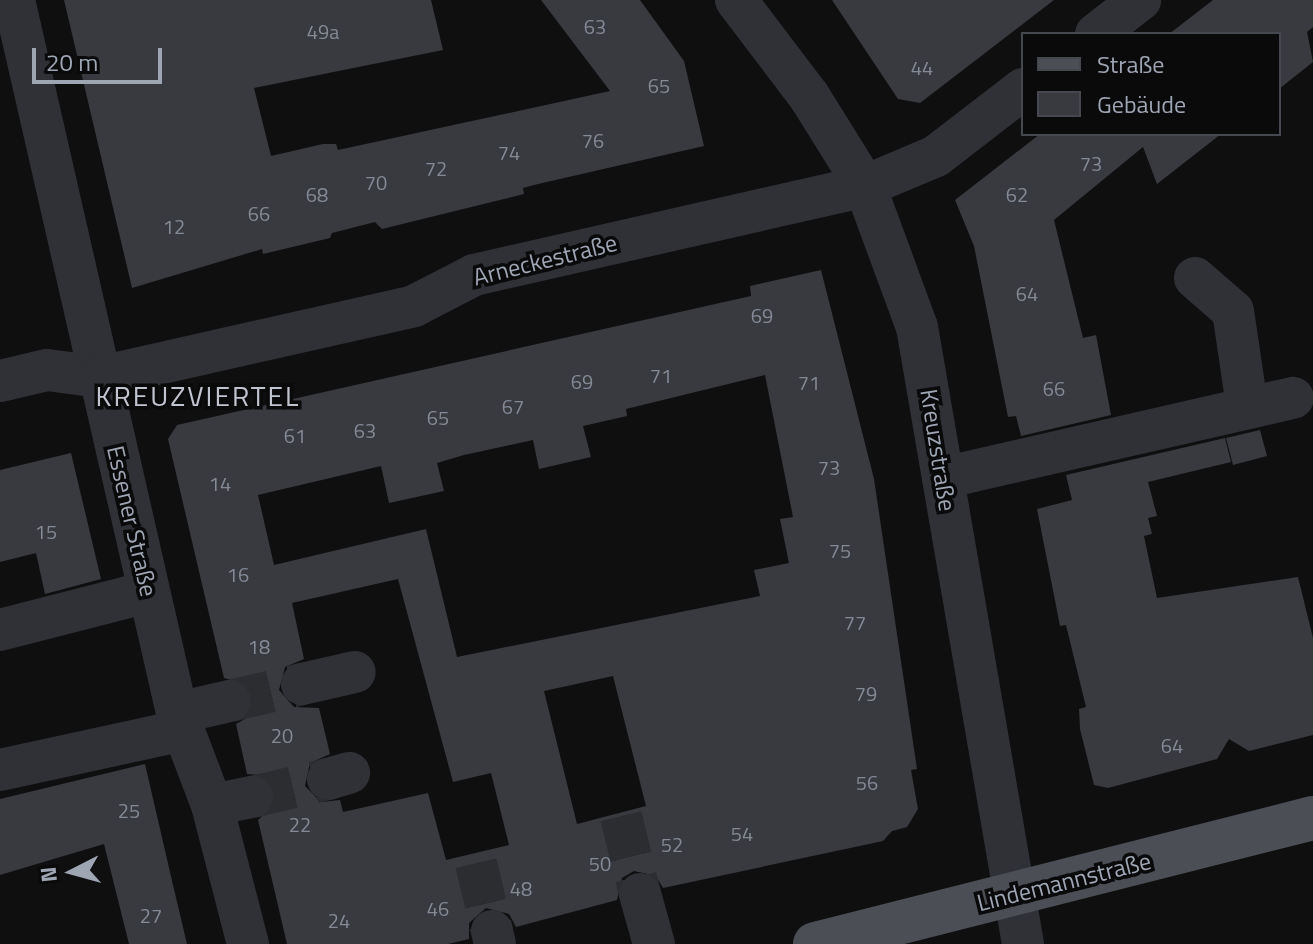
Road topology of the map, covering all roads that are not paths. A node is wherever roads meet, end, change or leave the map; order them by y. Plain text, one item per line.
1 (14, 0) edge
2 (736, 0) edge
3 (1140, 0) edge
4 (1099, 32) edge
5 (1021, 91) edge
6 (865, 186) junction
7 (1195, 278) dead end
8 (100, 377) junction
9 (0, 381) edge
10 (1293, 398) dead end
11 (1247, 406) junction
12 (943, 478) junction
13 (148, 592) junction
14 (0, 630) edge
15 (355, 672) dead end
16 (302, 684) tunnel mouth
17 (230, 701) tunnel mouth
18 (180, 721) junction
19 (0, 770) edge
20 (252, 797) tunnel mouth
21 (212, 805) junction
22 (1313, 818) edge
23 (640, 894) tunnel mouth
24 (1012, 896) junction
25 (248, 944) edge
26 (654, 944) edge
27 (815, 944) edge
28 (1023, 944) edge

1 - 8 street, Essener Straße
2 - 6 street, Kreuzstraße
3 - 4 street
5 - 6 street, Arneckestraße
6 - 8 street, Arneckestraße
6 - 12 street, Kreuzstraße
7 - 11 street
8 - 9 street, Arneckestraße
8 - 13 street, Essener Straße
10 - 11 street
11 - 12 street
12 - 24 street, Kreuzstraße
13 - 14 street
13 - 18 street, Essener Straße
15 - 16 street
17 - 18 street
18 - 19 street
18 - 21 street, Essener Straße
20 - 21 street
21 - 25 street, Essener Straße
22 - 24 main road, Lindemannstraße
23 - 26 street
24 - 27 main road, Lindemannstraße
24 - 28 street, Kreuzstraße

